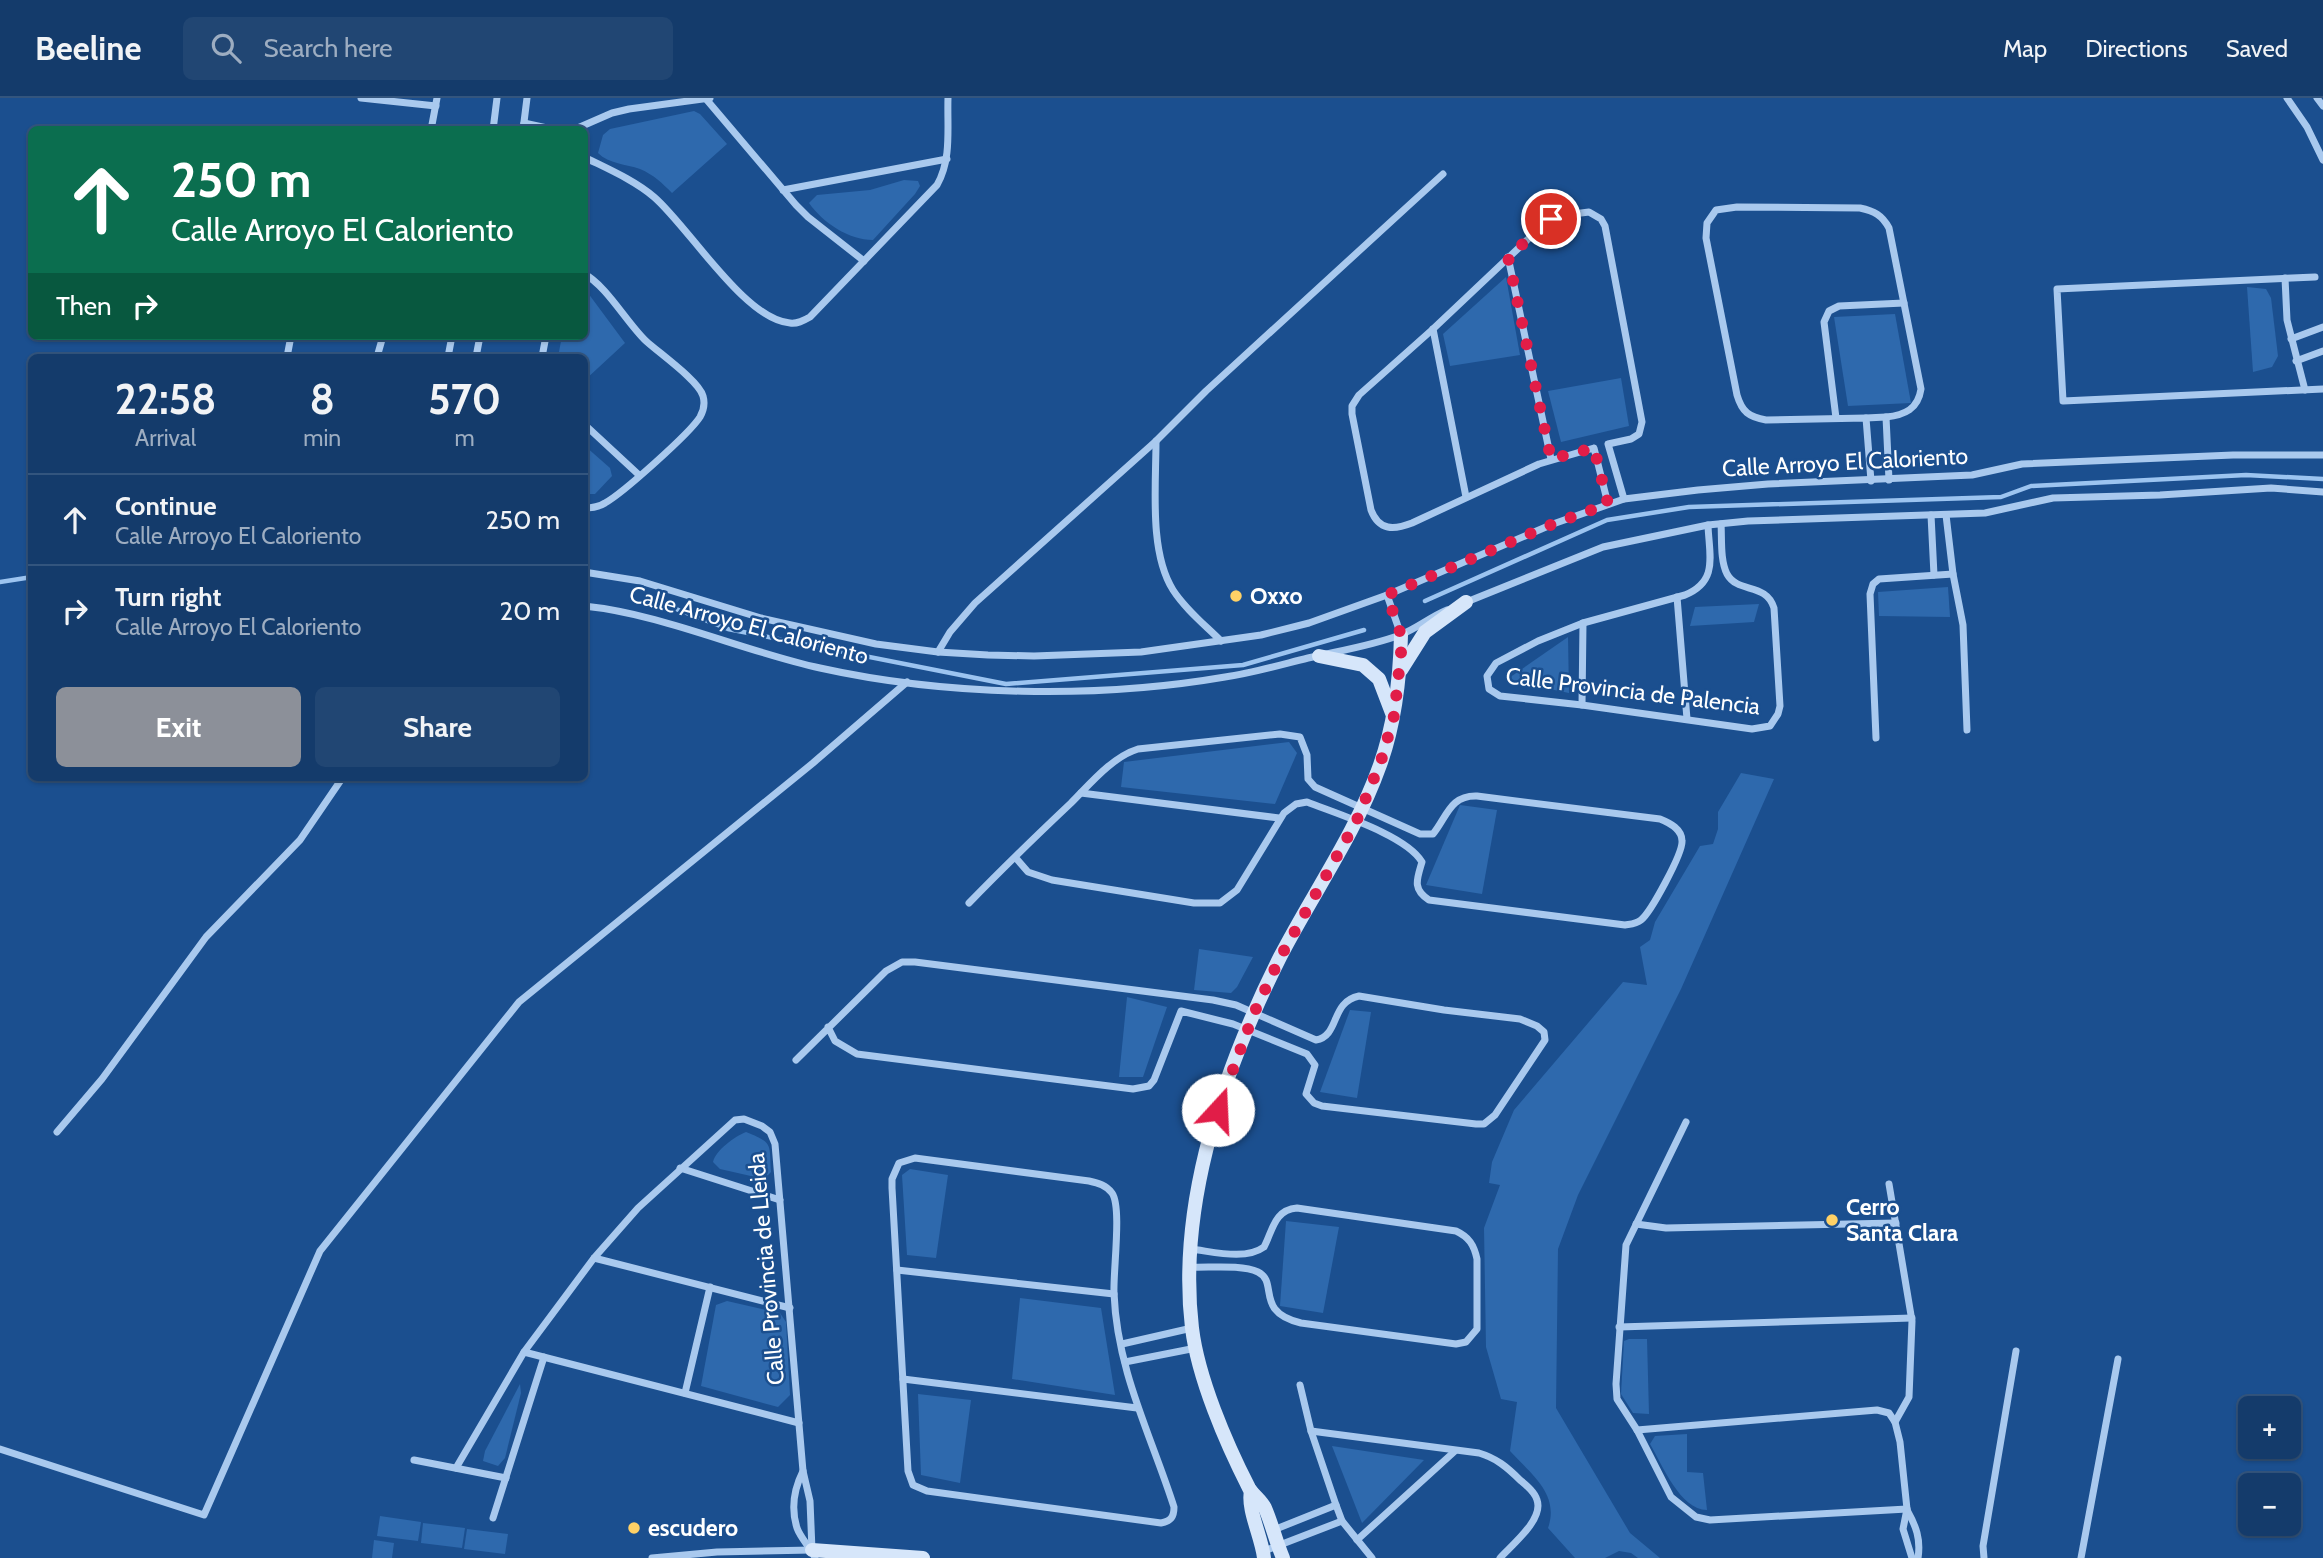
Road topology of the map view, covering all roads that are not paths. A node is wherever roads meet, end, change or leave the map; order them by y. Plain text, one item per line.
1 (361, 98) edge
2 (497, 98) edge
3 (527, 98) edge
4 (708, 98) edge
5 (948, 98) edge
6 (2287, 98) edge
7 (2317, 98) edge
8 (437, 102) edge
9 (2323, 106) edge
10 (432, 126) edge
11 (494, 126) edge
12 (524, 126) edge
13 (582, 126) edge
14 (588, 159) edge
15 (947, 159) junction
16 (2323, 160) edge
17 (1443, 174) dead end
18 (783, 190) junction
19 (1508, 257) junction
20 (864, 261) junction
21 (588, 277) edge
22 (2315, 277) dead end
23 (2286, 278) junction
24 (1904, 303) junction
25 (2323, 327) edge
26 (1433, 329) junction
27 (2291, 339) junction
28 (2323, 351) edge
29 (2296, 361) junction
30 (2323, 389) edge
31 (2305, 390) junction
32 (1886, 417) junction
33 (1836, 418) junction
34 (1866, 418) junction
35 (588, 428) edge
36 (1156, 441) junction
37 (1608, 444) junction
38 (1594, 448) junction
39 (2323, 455) edge
40 (1551, 459) junction
41 (639, 475) junction
42 (1889, 480) junction
43 (1871, 481) junction
44 (2323, 492) edge
45 (1466, 498) junction
46 (1624, 499) junction
47 (1608, 504) junction
48 (588, 507) edge
49 (1931, 515) junction
50 (1946, 515) junction
51 (1721, 524) junction
52 (1708, 526) junction
53 (588, 573) edge
54 (1953, 574) junction
55 (1934, 575) junction
56 (1387, 595) junction
57 (1677, 597) junction
58 (1466, 602) junction
59 (588, 607) edge
60 (1583, 622) junction
61 (1401, 635) junction
62 (1221, 641) junction
63 (939, 652) junction
64 (1319, 656) junction
65 (1400, 671) junction
66 (906, 682) junction
67 (1582, 705) junction
68 (1394, 716) junction
69 (1686, 719) junction
70 (1967, 730) dead end
71 (1876, 738) dead end
72 (340, 781) edge
73 (1081, 793) junction
74 (1359, 816) junction
75 (1279, 818) junction
76 (1015, 857) junction
77 (969, 903) dead end
78 (1180, 996) junction
79 (1181, 1011) junction
80 (1254, 1013) junction
81 (828, 1027) junction
82 (1247, 1030) junction
83 (796, 1060) dead end
84 (1686, 1122) dead end
85 (57, 1132) dead end
86 (680, 1168) junction
87 (1889, 1184) dead end
88 (780, 1200) junction
89 (1896, 1223) junction
90 (1636, 1224) junction
91 (1189, 1249) junction
92 (594, 1258) junction
93 (1189, 1267) junction
94 (897, 1269) junction
95 (710, 1287) junction
96 (1114, 1294) junction
97 (790, 1308) junction
98 (1912, 1318) junction
99 (1619, 1327) junction
100 (1192, 1328) junction
101 (1122, 1344) junction
102 (1196, 1348) junction
103 (2016, 1351) dead end
104 (524, 1352) junction
105 (544, 1357) junction
106 (2118, 1359) dead end
107 (1125, 1362) junction
108 (903, 1379) junction
109 (1300, 1385) dead end
110 (685, 1393) junction
111 (1137, 1408) junction
112 (1895, 1422) junction
113 (799, 1423) junction
114 (1637, 1430) junction
115 (1311, 1431) junction
116 (0, 1449) edge
117 (1455, 1451) junction
118 (414, 1460) dead end
119 (456, 1468) junction
120 (803, 1471) junction
121 (506, 1478) junction
122 (1336, 1505) junction
123 (1907, 1509) junction
124 (493, 1518) dead end
125 (1342, 1521) junction
126 (1267, 1533) junction
127 (1357, 1540) junction
128 (1281, 1552) edge
129 (813, 1554) edge
130 (1264, 1555) edge
131 (652, 1558) edge
132 (923, 1558) edge
133 (1372, 1558) edge
134 (1500, 1558) edge
135 (1912, 1558) edge
136 (1918, 1558) edge
137 (1984, 1558) edge
138 (2081, 1558) edge

1 - 8 street
2 - 11 street
3 - 12 street
4 - 13 street
4 - 18 street
5 - 15 street
6 - 16 street
7 - 9 street
8 - 10 street
14 - 20 street
15 - 18 street
15 - 20 street
17 - 36 street
18 - 20 street
19 - 26 street
19 - 37 street
19 - 40 street
21 - 41 street
22 - 23 street
23 - 27 street
23 - 31 street
24 - 32 street
24 - 33 street
24 - 33 street
25 - 27 street
26 - 45 street
26 - 45 street
27 - 29 street
28 - 29 street
29 - 31 street
30 - 31 street
32 - 34 street
32 - 42 street
33 - 34 street
34 - 43 street
35 - 41 street
36 - 62 street
36 - 63 street
37 - 38 street
37 - 46 street
38 - 40 street
38 - 47 street
39 - 42 street, Calle Arroyo El Caloriento
40 - 45 street
41 - 48 street
42 - 43 street, Calle Arroyo El Caloriento
43 - 46 street, Calle Arroyo El Caloriento
44 - 50 street, Calle Arroyo El Caloriento
46 - 47 street, Calle Arroyo El Caloriento
47 - 56 street, Calle Arroyo El Caloriento
49 - 50 street, Calle Arroyo El Caloriento
49 - 51 street, Calle Arroyo El Caloriento
49 - 55 street
50 - 54 street
51 - 52 street, Calle Arroyo El Caloriento
51 - 69 street, Calle Provincia de Palencia
52 - 57 street, Calle Provincia de Palencia
52 - 58 street, Calle Arroyo El Caloriento
53 - 63 street, Calle Arroyo El Caloriento
54 - 55 street
54 - 70 street
55 - 71 street
56 - 61 street
56 - 62 street, Calle Arroyo El Caloriento
57 - 60 street, Calle Provincia de Palencia
57 - 69 street
58 - 61 street, Calle Arroyo El Caloriento
58 - 65 street
59 - 66 street, Calle Arroyo El Caloriento
60 - 67 street
60 - 67 street, Calle Provincia de Palencia
61 - 64 street, Calle Arroyo El Caloriento
61 - 65 street
62 - 63 street, Calle Arroyo El Caloriento
64 - 66 street, Calle Arroyo El Caloriento
64 - 68 street
65 - 68 street
66 - 116 street
67 - 69 street, Calle Provincia de Palencia
68 - 74 street
72 - 85 street
73 - 74 street
73 - 75 street
73 - 76 street
74 - 74 street
74 - 75 street
74 - 80 street
75 - 76 street
76 - 77 street
78 - 79 street
78 - 80 street
78 - 81 street
79 - 81 street
79 - 82 street
80 - 82 street
80 - 82 street
81 - 83 street
82 - 91 street
84 - 90 street
86 - 88 street
86 - 88 street, Calle Provincia de Lleida
86 - 92 street, Calle Provincia de Lleida
87 - 89 street
88 - 97 street, Calle Provincia de Lleida
89 - 90 street
89 - 98 street
90 - 99 street
91 - 93 street
91 - 93 street
92 - 95 street
92 - 104 street, Calle Provincia de Lleida
93 - 100 street
94 - 96 street
94 - 96 street
94 - 108 street
95 - 97 street
95 - 110 street
96 - 101 street
97 - 113 street, Calle Provincia de Lleida
98 - 99 street
98 - 112 street
99 - 114 street
100 - 101 street
100 - 102 street
101 - 107 street
102 - 107 street
102 - 126 street
103 - 137 street
104 - 105 street
104 - 119 street, Calle Provincia de Lleida
105 - 110 street
105 - 121 street
106 - 138 street
107 - 111 street
108 - 111 street
108 - 111 street
109 - 115 street
110 - 113 street
112 - 114 street
112 - 123 street
113 - 120 street, Calle Provincia de Lleida
114 - 123 street
115 - 117 street
115 - 122 street
117 - 127 street
117 - 134 street
118 - 119 street
119 - 121 street
120 - 129 street, Calle Provincia de Lleida
120 - 129 street, Calle Provincia de Lleida
121 - 124 street
122 - 125 street
122 - 126 street
123 - 135 street
123 - 136 street
125 - 127 street
125 - 128 street
126 - 128 street
126 - 130 street
127 - 133 street
128 - 130 street
129 - 131 street
129 - 132 street

